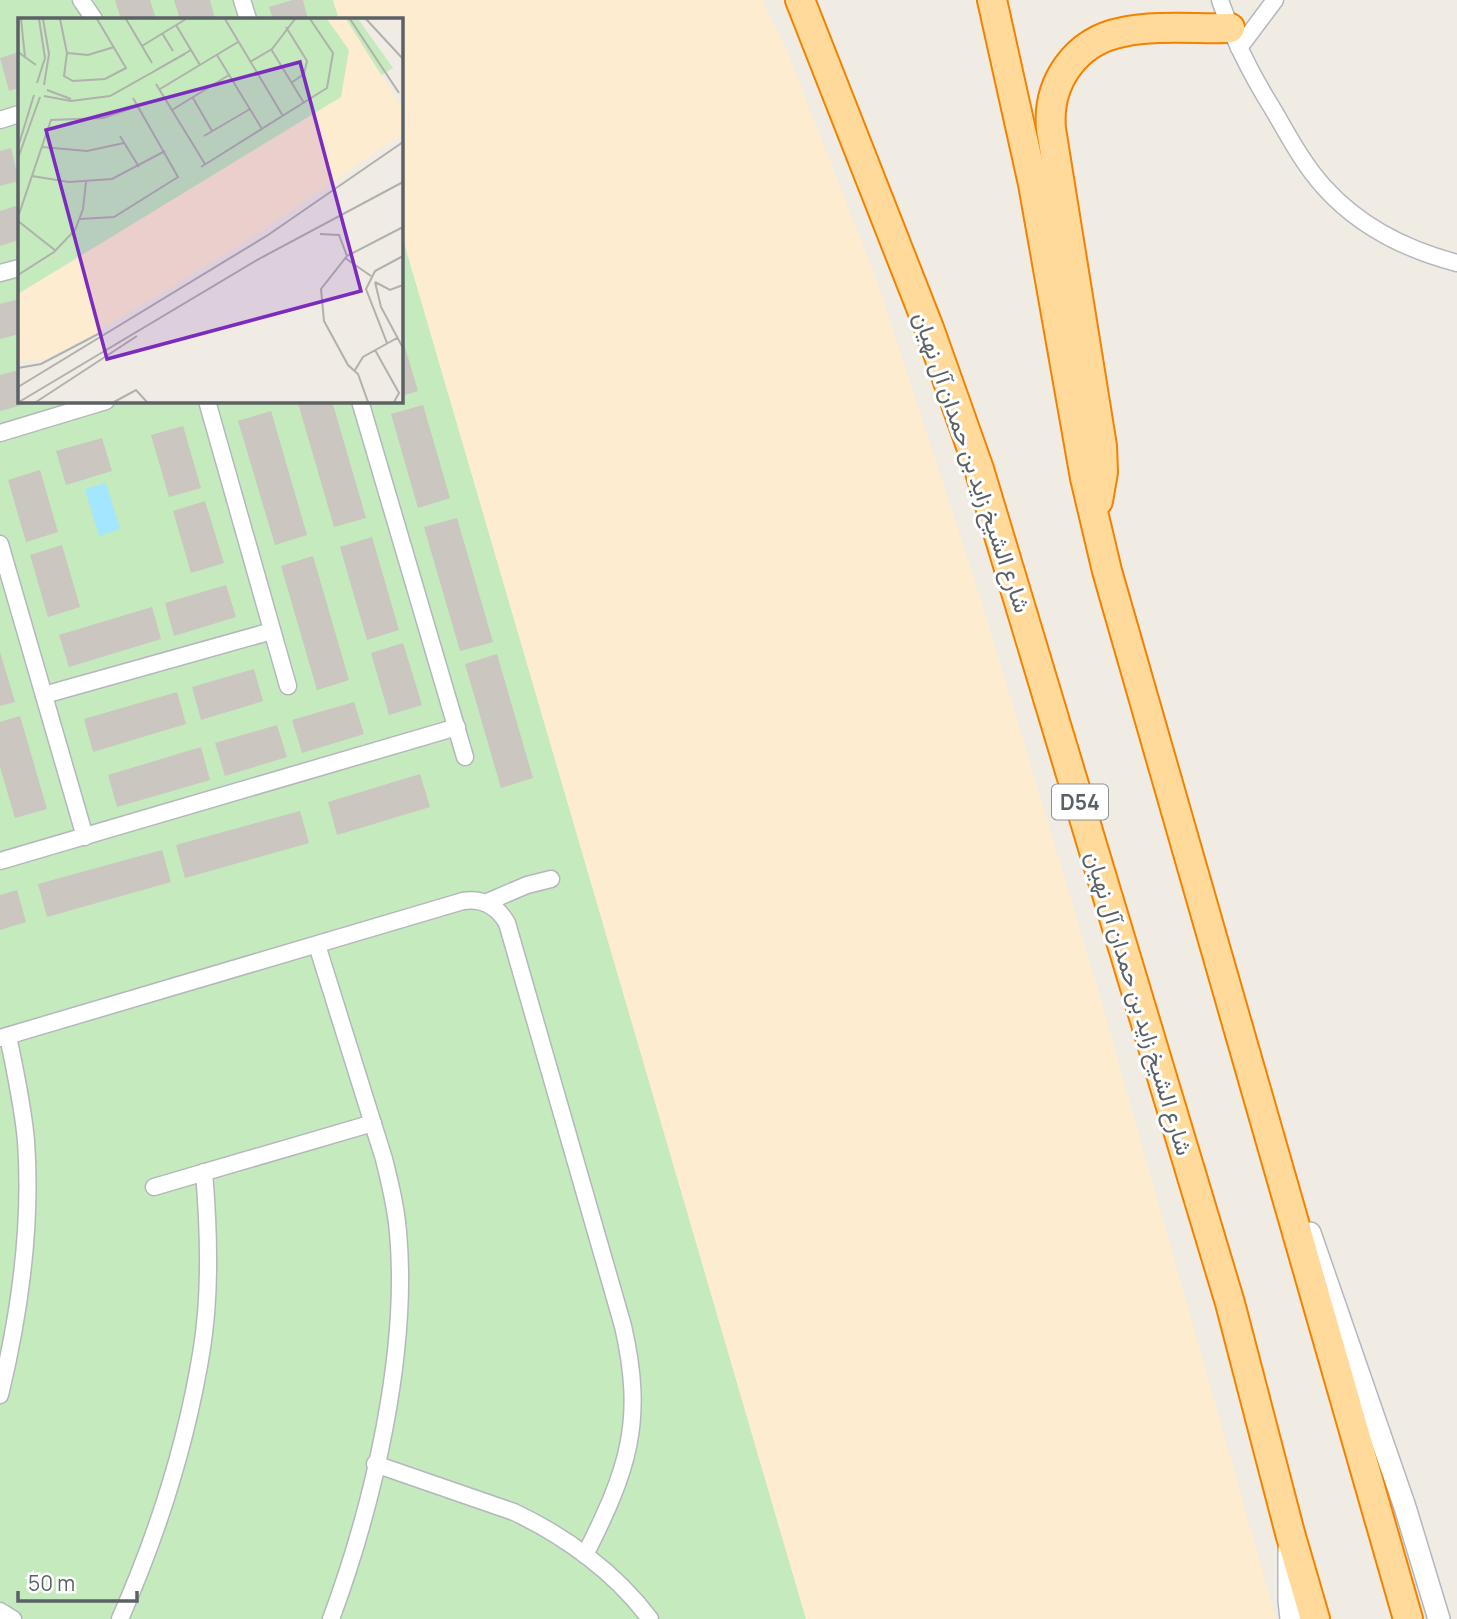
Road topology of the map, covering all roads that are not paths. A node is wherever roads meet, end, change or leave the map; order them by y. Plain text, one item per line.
1 (81, 0) edge
2 (242, 0) edge
3 (800, 0) edge
4 (992, 0) edge
5 (1220, 0) edge
6 (1275, 0) edge
7 (93, 18) edge
8 (248, 18) edge
9 (1235, 38) junction
10 (18, 114) edge
11 (0, 120) edge
12 (1457, 263) edge
13 (18, 268) edge
14 (0, 273) edge
15 (103, 402) edge
16 (207, 402) edge
17 (360, 402) edge
18 (0, 433) edge
19 (1093, 514) junction
20 (0, 544) edge
21 (272, 631) junction
22 (288, 686) dead end
23 (44, 695) junction
24 (457, 727) junction
25 (465, 757) dead end
26 (85, 837) junction
27 (0, 861) edge
28 (551, 879) dead end
29 (1197, 886) junction
30 (485, 902) junction
31 (317, 945) junction
32 (4, 1037) edge
33 (373, 1123) junction
34 (204, 1172) junction
35 (154, 1187) dead end
36 (0, 1395) edge
37 (375, 1464) junction
38 (1290, 1533) junction
39 (585, 1556) junction
40 (0, 1611) edge
41 (13, 1619) edge
42 (120, 1619) edge
43 (331, 1619) edge
44 (650, 1619) edge
45 (1292, 1619) edge
46 (1315, 1619) edge
47 (1408, 1619) edge
48 (1439, 1619) edge

1 - 7 street
2 - 8 street
3 - 38 highway, شارع الشيخ زايد بن حمدان آل نهيان / D54
4 - 19 highway
5 - 9 street
6 - 9 street
9 - 12 street
9 - 19 highway
10 - 11 street
13 - 14 street
15 - 18 street
16 - 21 street
17 - 24 street
19 - 29 highway
20 - 23 street
21 - 22 street
21 - 23 street
23 - 26 street
24 - 25 street
24 - 26 street
26 - 27 street
28 - 30 street
29 - 47 highway
29 - 48 street
30 - 31 street
30 - 39 street
31 - 32 street
31 - 33 street
32 - 36 street
33 - 34 street
33 - 37 street
34 - 35 street
34 - 42 street
37 - 39 street
37 - 43 street
38 - 45 street
38 - 46 highway, شارع الشيخ زايد بن حمدان آل نهيان / D54
39 - 44 street
40 - 41 street

